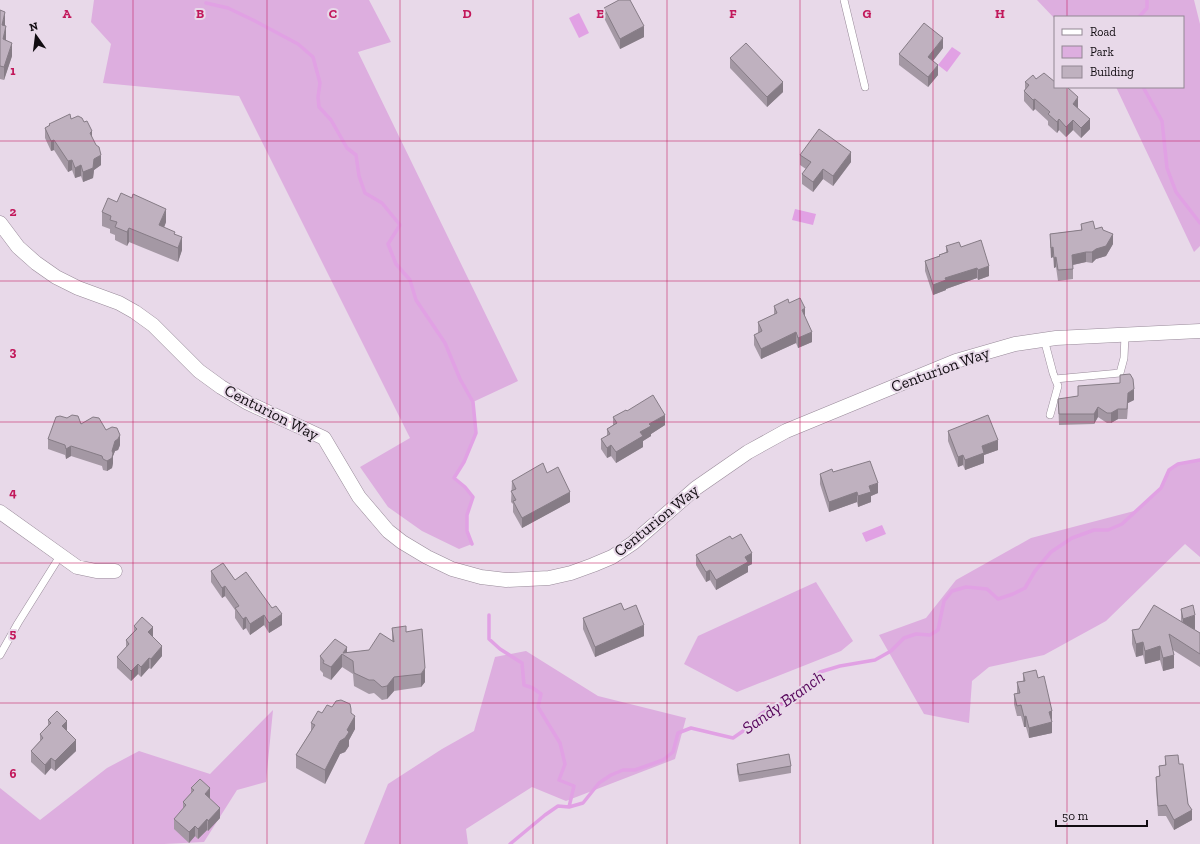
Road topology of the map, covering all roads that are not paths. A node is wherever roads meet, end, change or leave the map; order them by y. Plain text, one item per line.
1 (844, 0) edge
2 (865, 87) dead end
3 (0, 223) edge
4 (1200, 331) edge
5 (1125, 335) junction
6 (1044, 339) junction
7 (1055, 379) junction
8 (1050, 415) dead end
9 (0, 512) edge
10 (60, 556) junction
11 (115, 571) dead end
12 (0, 655) edge

1 - 2 lane
3 - 6 street, Centurion Way
4 - 5 street, Centurion Way
5 - 6 street, Centurion Way
5 - 7 lane
6 - 7 lane
7 - 8 lane
9 - 10 street
10 - 11 street
10 - 12 lane

